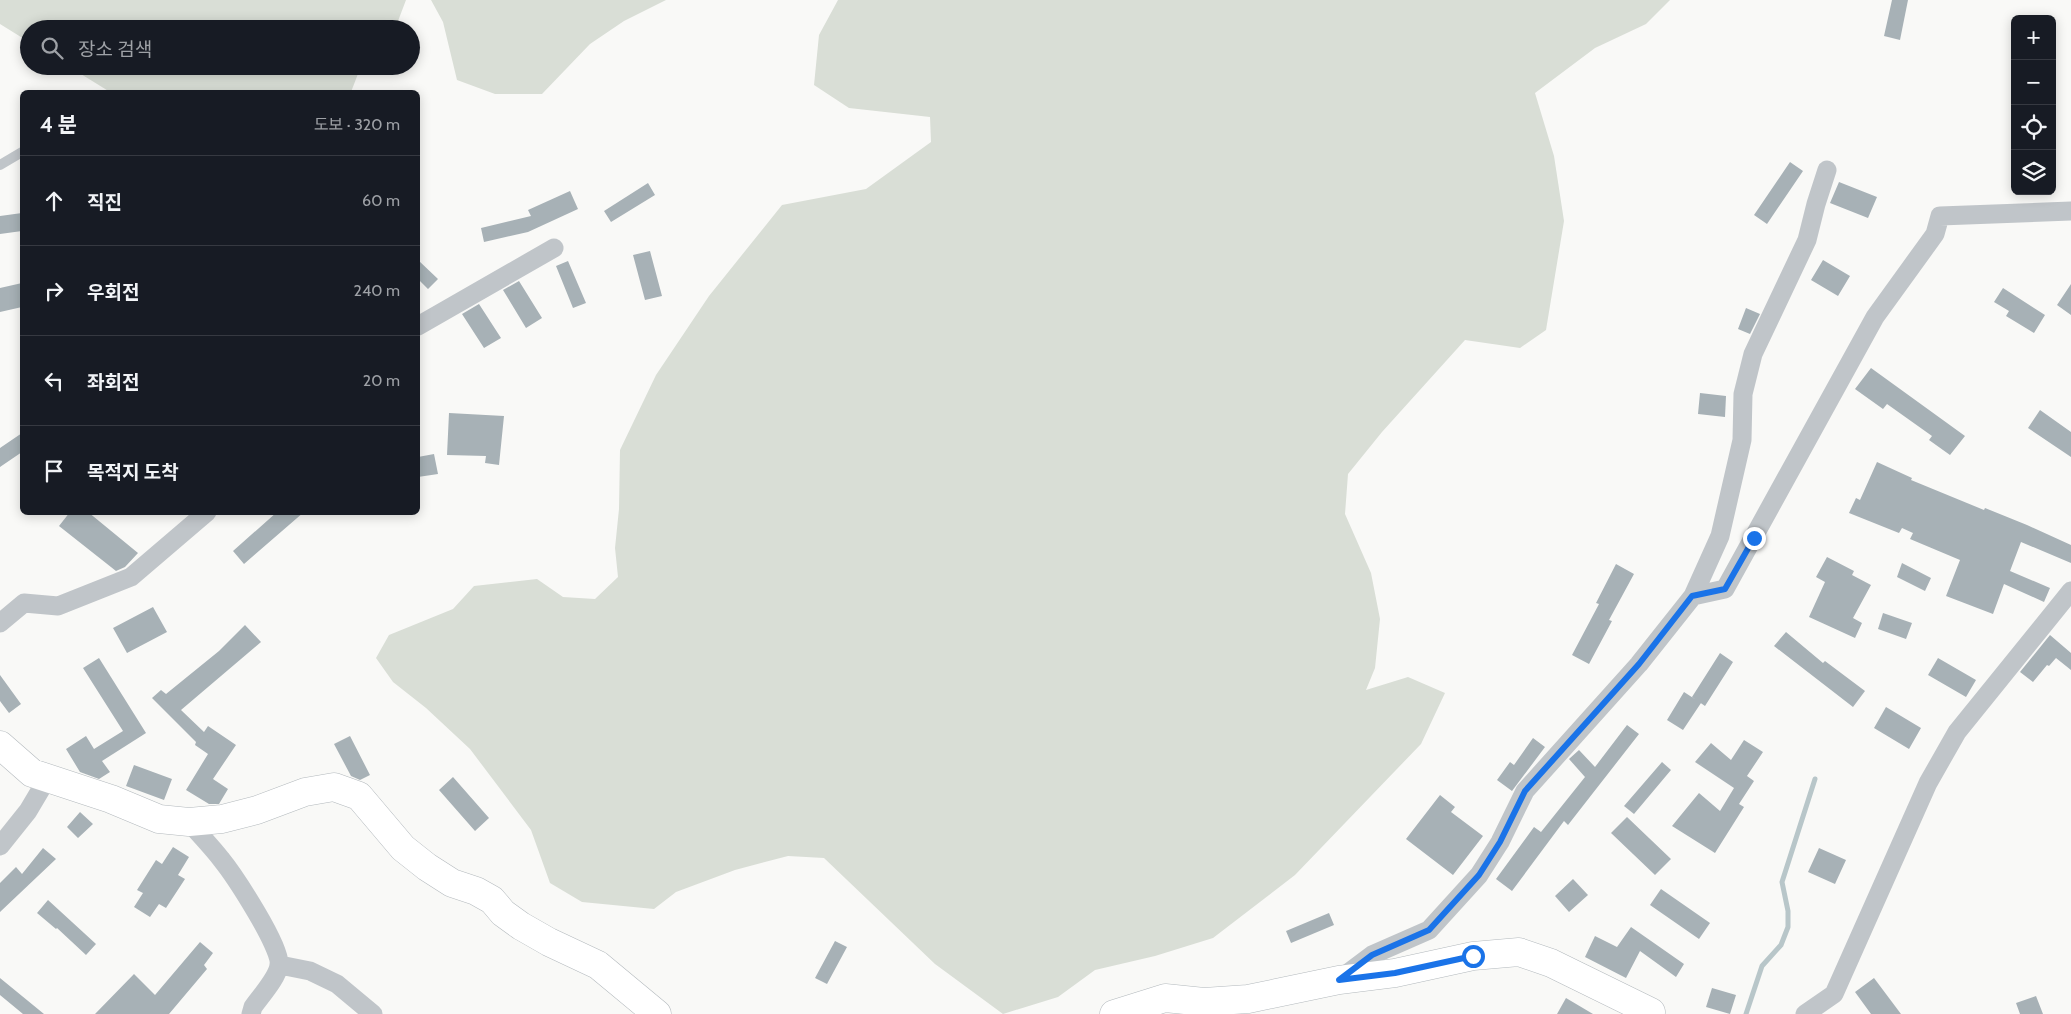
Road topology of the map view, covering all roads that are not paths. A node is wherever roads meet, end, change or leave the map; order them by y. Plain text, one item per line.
1 (20, 153) edge
2 (0, 165) edge
3 (1827, 170) dead end
4 (2071, 211) edge
5 (554, 248) dead end
6 (420, 325) edge
7 (203, 515) edge
8 (2071, 591) edge
9 (1692, 596) junction
10 (0, 623) edge
11 (0, 744) edge
12 (47, 779) junction
13 (188, 822) junction
14 (0, 846) edge
15 (280, 965) junction
16 (1339, 980) junction
17 (1653, 1013) edge
18 (251, 1014) edge
19 (373, 1014) edge
20 (657, 1014) edge
21 (1114, 1014) edge
22 (1805, 1014) edge

1 - 2 lane
3 - 9 street
4 - 9 street
5 - 6 street
7 - 10 street
8 - 22 street
9 - 16 street
11 - 12 street
12 - 13 street
12 - 14 street
13 - 15 street
13 - 20 street
15 - 18 street
15 - 19 street
16 - 17 street
16 - 21 street

